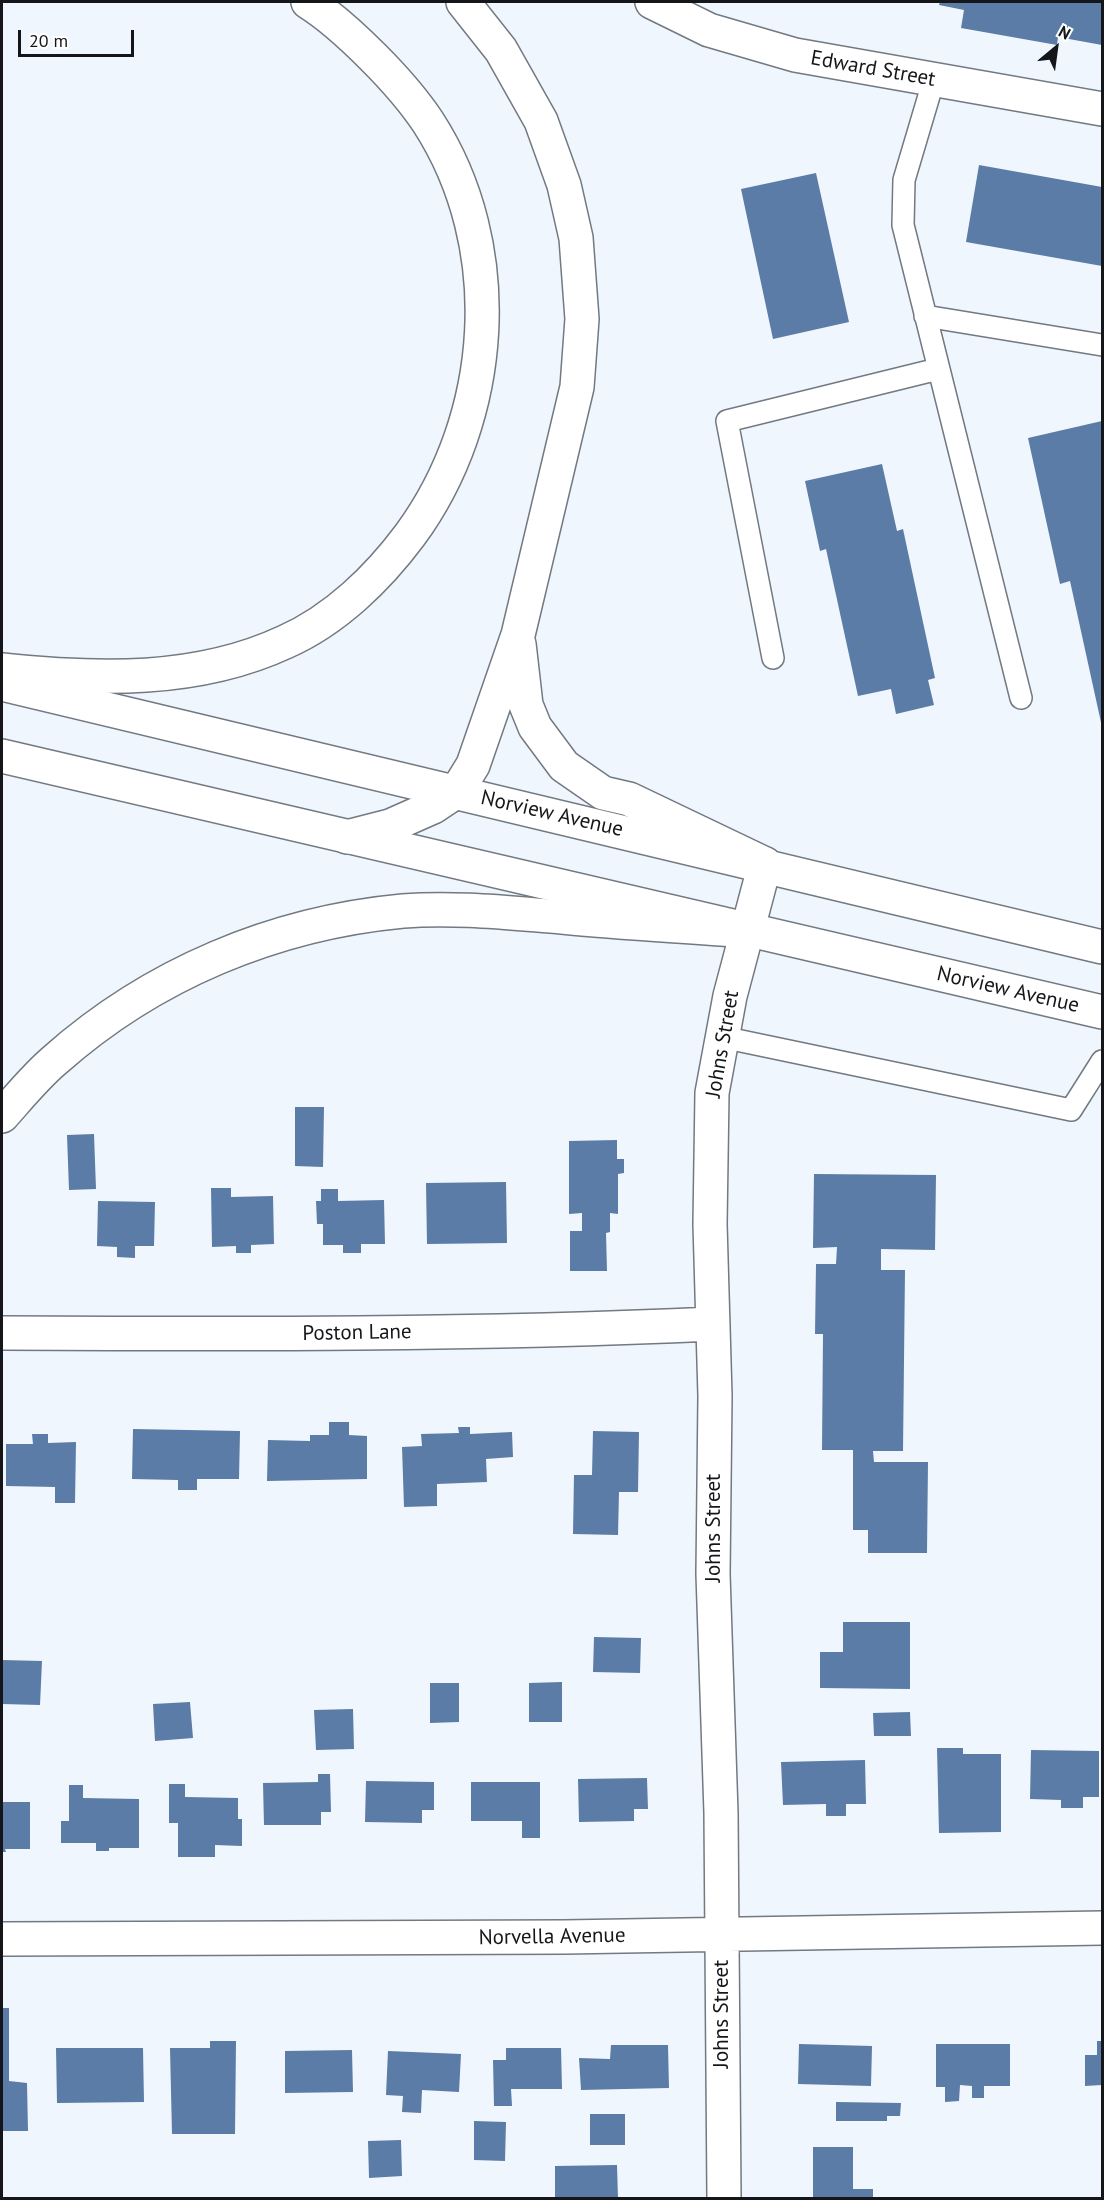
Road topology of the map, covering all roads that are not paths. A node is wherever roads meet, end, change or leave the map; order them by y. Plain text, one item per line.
1 (308, 2) edge
2 (463, 2) edge
3 (652, 2) edge
4 (933, 80) junction
5 (1102, 109) edge
6 (925, 316) junction
7 (1102, 345) edge
8 (939, 369) junction
9 (518, 634) junction
10 (773, 658) dead end
11 (2, 670) edge
12 (2, 684) edge
13 (1021, 698) dead end
14 (2, 756) edge
15 (457, 791) junction
16 (347, 837) junction
17 (765, 864) junction
18 (747, 931) junction
19 (1102, 947) edge
20 (1102, 1011) edge
21 (722, 1037) junction
22 (1102, 1061) edge
23 (2, 1116) edge
24 (713, 1324) junction
25 (2, 1333) edge
26 (1102, 1928) edge
27 (722, 1934) junction
28 (2, 1939) edge
29 (724, 2199) edge

1 - 11 main road
2 - 9 main road
3 - 4 main road, Edward Street
4 - 5 main road, Edward Street
4 - 6 lane
6 - 7 lane
6 - 8 lane
8 - 10 lane
8 - 13 lane
9 - 15 main road
9 - 17 main road
12 - 15 main road, Norview Avenue
14 - 16 main road, Norview Avenue
15 - 16 main road
15 - 17 main road, Norview Avenue
16 - 18 main road, Norview Avenue
17 - 18 main road, Johns Street
17 - 19 main road, Norview Avenue
18 - 20 main road, Norview Avenue
18 - 21 main road, Johns Street
18 - 23 main road
21 - 22 lane
21 - 24 main road, Johns Street
24 - 25 main road, Poston Lane
24 - 27 main road, Johns Street
26 - 27 main road, Norvella Avenue
27 - 28 main road, Norvella Avenue
27 - 29 main road, Johns Street

